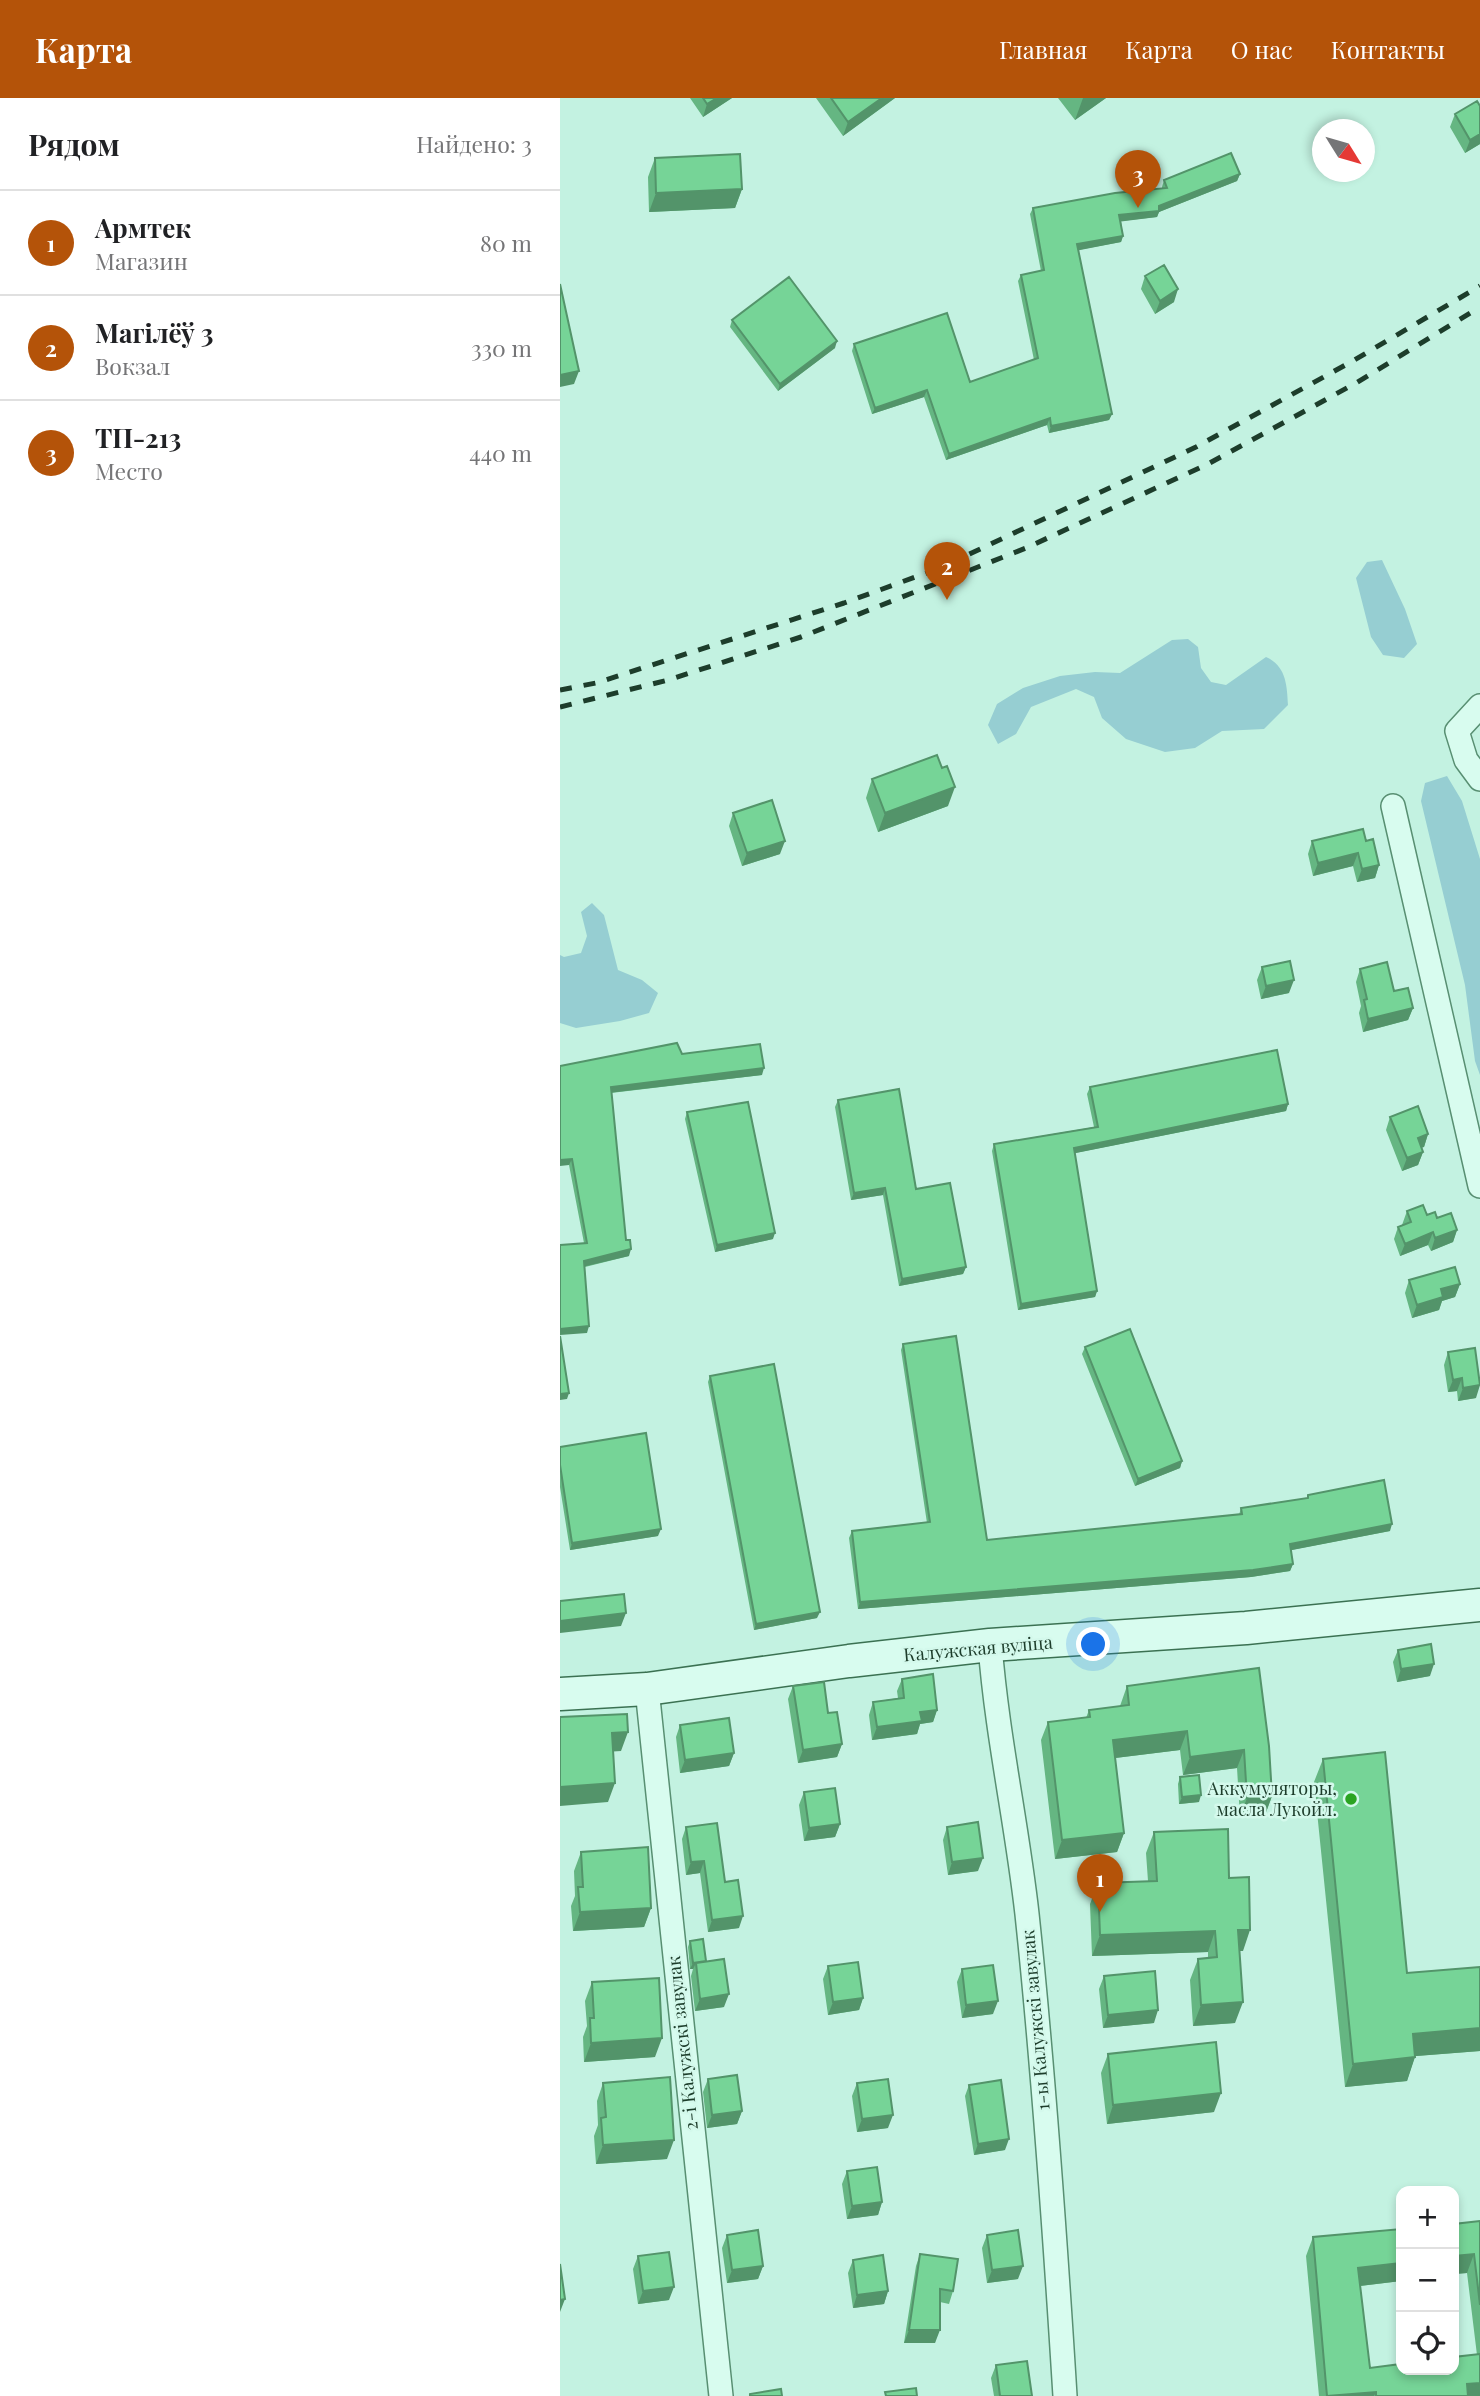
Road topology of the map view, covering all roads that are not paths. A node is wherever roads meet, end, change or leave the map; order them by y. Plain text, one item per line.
1 (1480, 706) edge
2 (1480, 779) edge
3 (1393, 806) dead end
4 (1480, 1186) edge
5 (1480, 1605) edge
6 (990, 1646) junction
7 (647, 1689) junction
8 (560, 1694) edge
9 (721, 2396) edge
10 (1065, 2396) edge

1 - 2 street
3 - 4 street
5 - 6 street, Калужская вуліца
6 - 7 street, Калужская вуліца
6 - 10 street, 1-ы Калужскі завулак
7 - 8 street, Калужская вуліца
7 - 9 street, 2-і Калужскі завулак

